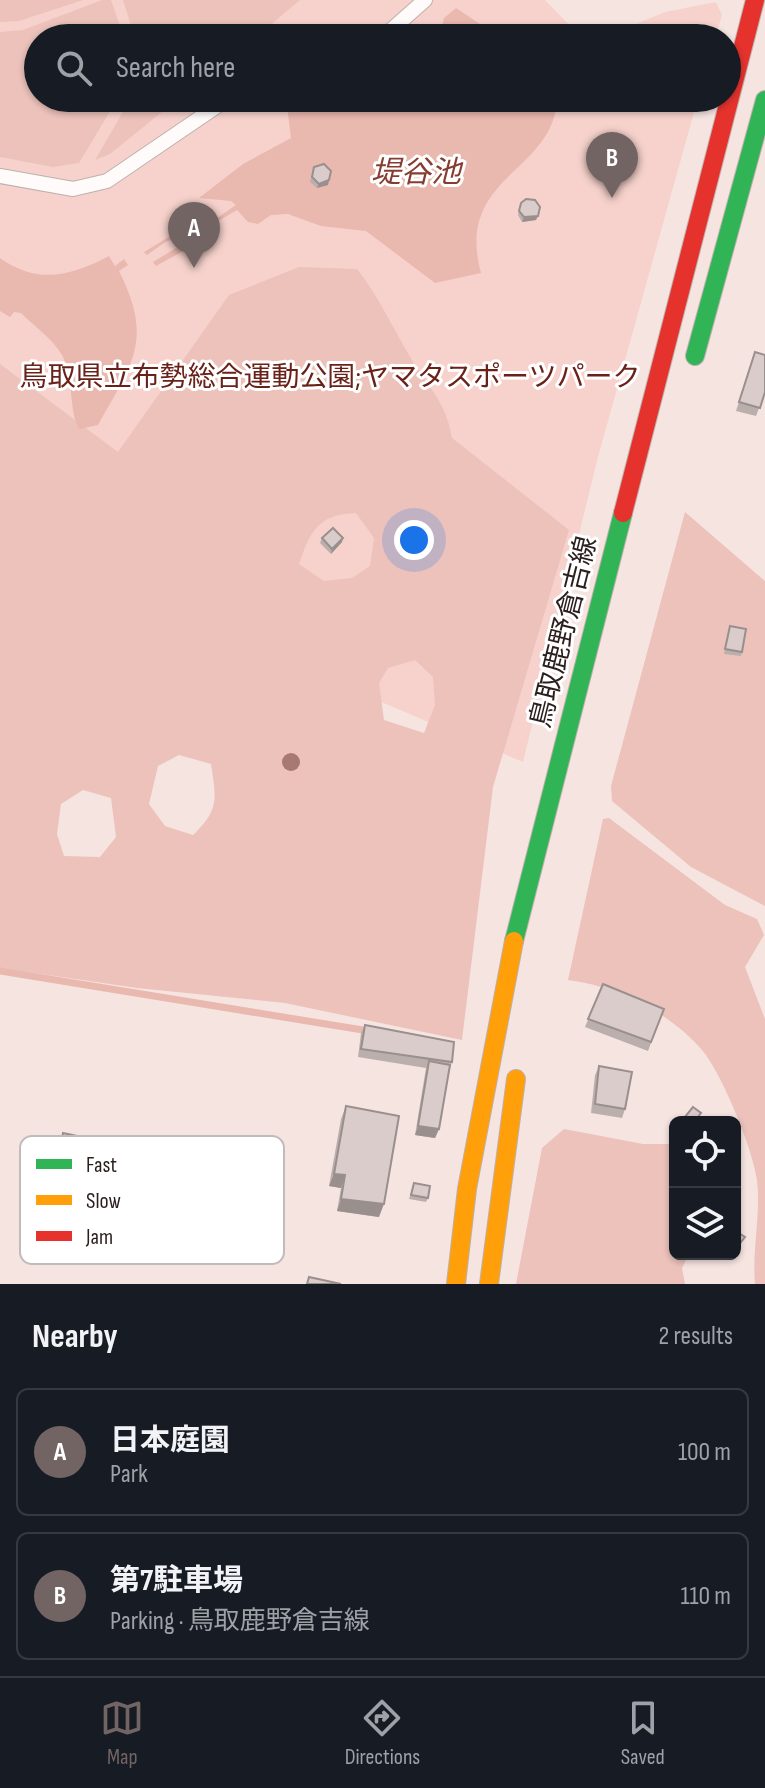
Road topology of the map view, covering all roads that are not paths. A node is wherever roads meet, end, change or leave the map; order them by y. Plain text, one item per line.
1 (425, 0) edge
2 (755, 0) edge
3 (398, 24) edge
4 (741, 54) edge
5 (765, 100) edge
6 (208, 112) edge
7 (726, 112) edge
8 (0, 176) edge
9 (690, 374) dead end
10 (518, 1060) dead end
11 (456, 1284) edge
12 (489, 1284) edge

1 - 3 lane
2 - 4 main road, 鳥取鹿野倉吉線
5 - 9 main road
6 - 8 lane
7 - 11 main road, 鳥取鹿野倉吉線
10 - 12 main road

